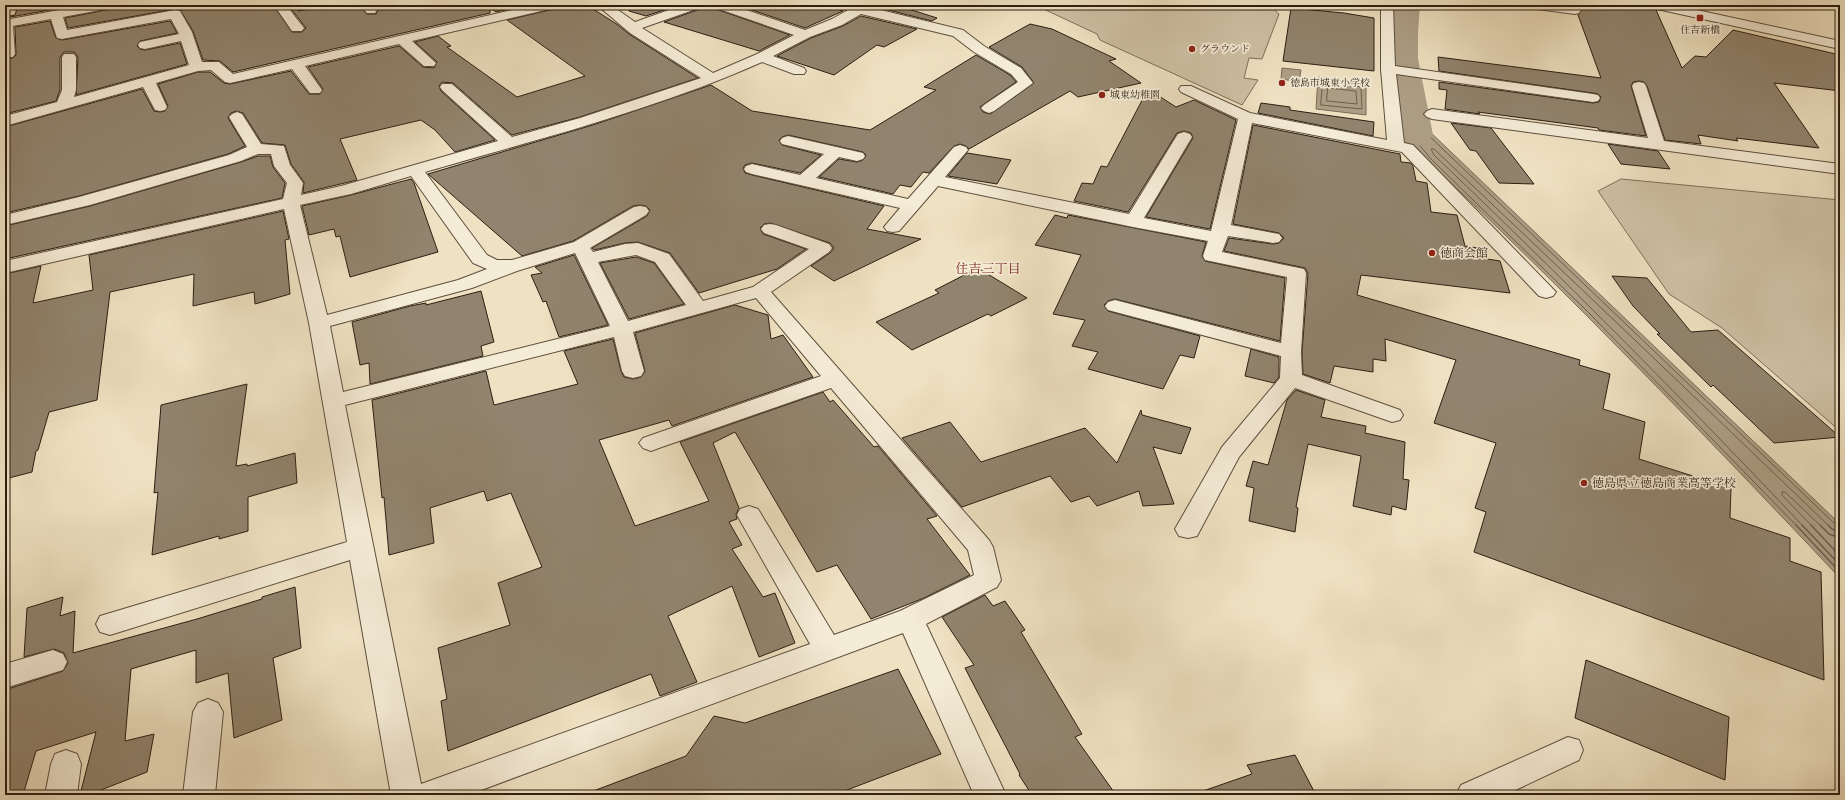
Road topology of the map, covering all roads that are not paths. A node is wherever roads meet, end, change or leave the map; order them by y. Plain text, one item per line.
1 (106, 5) edge
2 (280, 5) edge
3 (550, 5) edge
4 (602, 5) edge
5 (695, 5) edge
6 (720, 5) edge
7 (842, 5) edge
8 (1387, 5) edge
9 (1537, 5) edge
10 (1657, 5) edge
11 (855, 7) edge
12 (1575, 10) dead end
13 (43, 11) edge
14 (56, 14) junction
15 (5, 24) edge
16 (633, 27) junction
17 (297, 28) dead end
18 (805, 34) junction
19 (186, 36) junction
20 (403, 40) junction
21 (145, 45) dead end
22 (1840, 45) edge
23 (8, 54) dead end
24 (762, 57) junction
25 (69, 58) dead end
26 (428, 63) dead end
27 (296, 64) junction
28 (197, 67) junction
29 (1392, 69) junction
30 (799, 71) dead end
31 (712, 79) junction
32 (148, 81) junction
33 (1640, 86) dead end
34 (447, 87) dead end
35 (1186, 89) dead end
36 (315, 90) dead end
37 (1593, 98) dead end
38 (64, 104) junction
39 (160, 107) dead end
40 (989, 108) dead end
41 (1432, 114) dead end
42 (1246, 116) junction
43 (237, 117) dead end
44 (5, 120) edge
45 (1184, 137) dead end
46 (788, 141) dead end
47 (509, 143) junction
48 (1658, 145) junction
49 (1396, 146) junction
50 (256, 149) junction
51 (960, 150) dead end
52 (836, 151) junction
53 (857, 156) dead end
54 (752, 169) dead end
55 (1840, 169) edge
56 (416, 171) junction
57 (934, 180) junction
58 (803, 181) junction
59 (291, 203) junction
60 (912, 205) junction
61 (640, 211) dead end
62 (5, 220) edge
63 (1133, 222) junction
64 (893, 227) dead end
65 (770, 230) dead end
66 (1220, 234) junction
67 (1273, 238) dead end
68 (584, 252) junction
69 (513, 266) junction
70 (5, 267) edge
71 (760, 291) junction
72 (1546, 292) dead end
73 (1115, 306) dead end
74 (698, 308) junction
75 (319, 323) junction
76 (622, 329) junction
77 (1291, 352) junction
78 (633, 371) dead end
79 (835, 379) junction
80 (1291, 379) junction
81 (335, 401) junction
82 (1392, 415) dead end
83 (651, 443) dead end
84 (749, 515) dead end
85 (1188, 529) dead end
86 (362, 547) junction
87 (910, 619) junction
88 (110, 624) dead end
89 (828, 649) junction
90 (53, 662) dead end
91 (5, 676) edge
92 (208, 712) dead end
93 (1568, 750) dead end
94 (66, 764) dead end
95 (61, 795) edge
96 (199, 795) edge
97 (407, 795) edge
98 (429, 795) edge
99 (990, 795) edge
100 (1472, 795) edge

1 - 14 street
2 - 17 street
3 - 20 street
4 - 16 street
5 - 16 street
6 - 18 street
7 - 11 street
8 - 29 street
9 - 12 street
10 - 22 street
11 - 18 street
11 - 40 street
13 - 14 street
13 - 15 street
14 - 19 street
15 - 23 street
16 - 31 street
18 - 24 street
19 - 21 street
19 - 28 street
20 - 26 street
20 - 27 street
24 - 30 street
24 - 31 street
25 - 38 street
27 - 28 street
27 - 36 street
28 - 32 street
29 - 37 street
29 - 49 street
31 - 47 street
32 - 38 street
32 - 39 street
33 - 48 street
34 - 47 street
35 - 42 street
38 - 44 street
41 - 48 street
42 - 49 street
42 - 66 street
43 - 50 street
45 - 63 street
46 - 52 street
47 - 56 street
48 - 55 street
49 - 72 street
50 - 59 street
50 - 62 street
51 - 57 street
52 - 53 street
52 - 58 street
54 - 58 street
56 - 59 street
56 - 69 street
57 - 60 street
57 - 63 street
58 - 60 street
59 - 70 street
59 - 75 street
60 - 64 street
61 - 68 street
63 - 66 street
65 - 71 street
66 - 67 street
66 - 77 street
68 - 69 street
68 - 74 street
68 - 76 street
69 - 75 street
71 - 74 street
71 - 79 street
73 - 77 street
74 - 76 street
75 - 81 street
76 - 78 street
76 - 81 street
77 - 80 street
79 - 83 street
79 - 87 street
80 - 82 street
80 - 85 street
81 - 86 street
84 - 89 street
86 - 88 street
86 - 97 street
87 - 89 street
87 - 99 street
89 - 98 street
90 - 91 street
92 - 96 street
93 - 100 street
94 - 95 street

